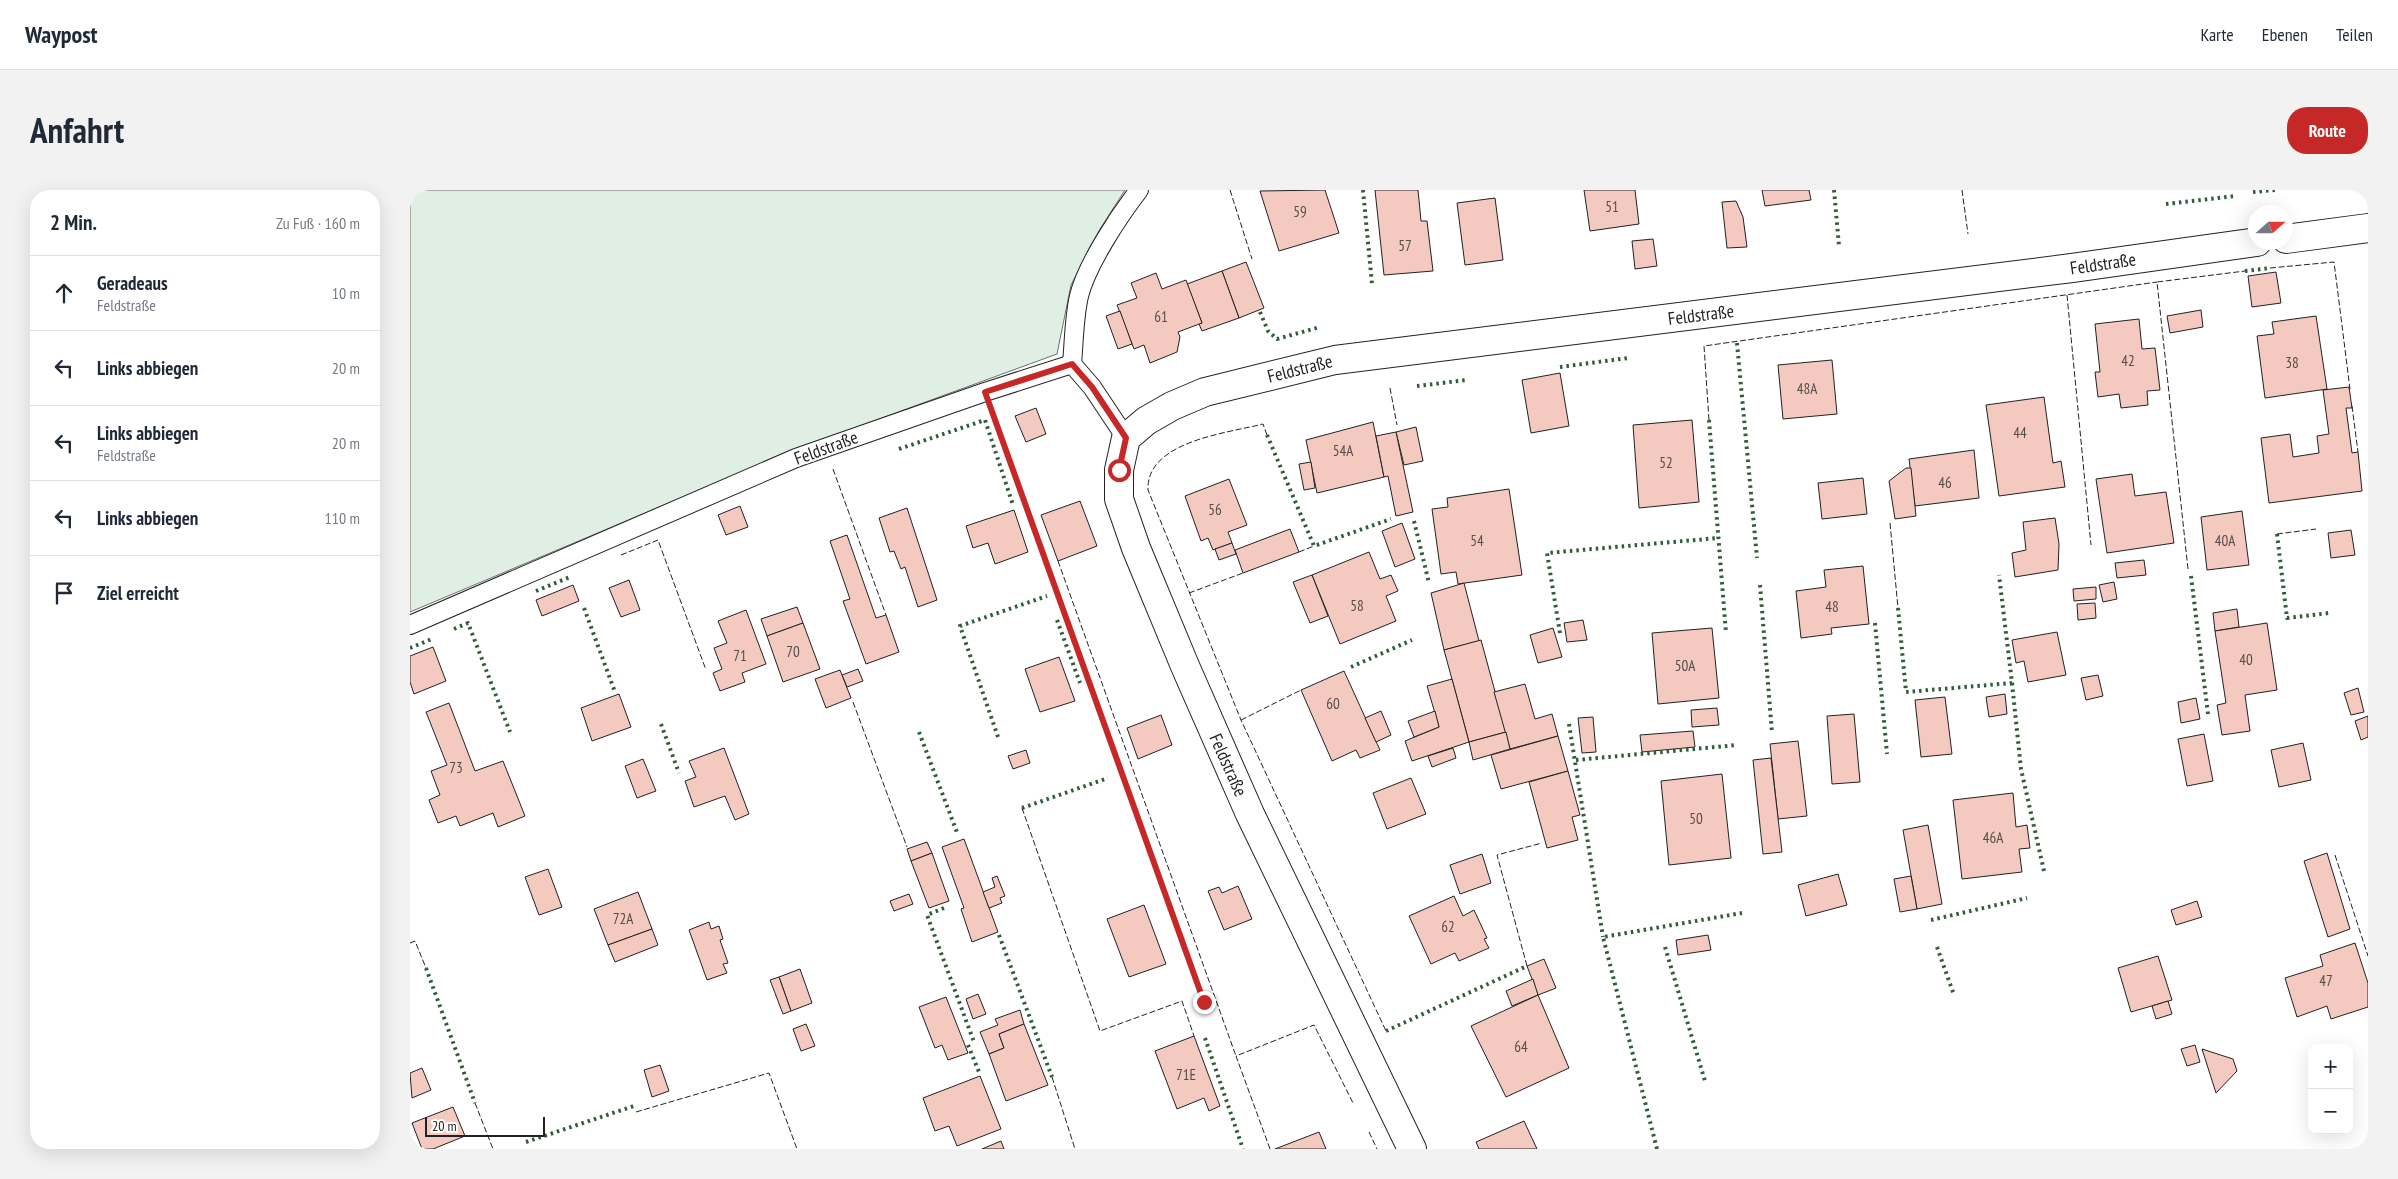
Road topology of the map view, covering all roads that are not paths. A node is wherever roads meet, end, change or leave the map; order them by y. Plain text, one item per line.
1 (1140, 190) edge
2 (2368, 228) edge
3 (2293, 238) edge
4 (2248, 243) edge
5 (1072, 364) junction
6 (1126, 438) junction
7 (410, 625) edge
8 (1412, 1149) edge

1 - 5 lane
2 - 3 street
4 - 6 street, Feldstraße
5 - 6 lane
5 - 7 lane, Feldstraße
6 - 8 street, Feldstraße

